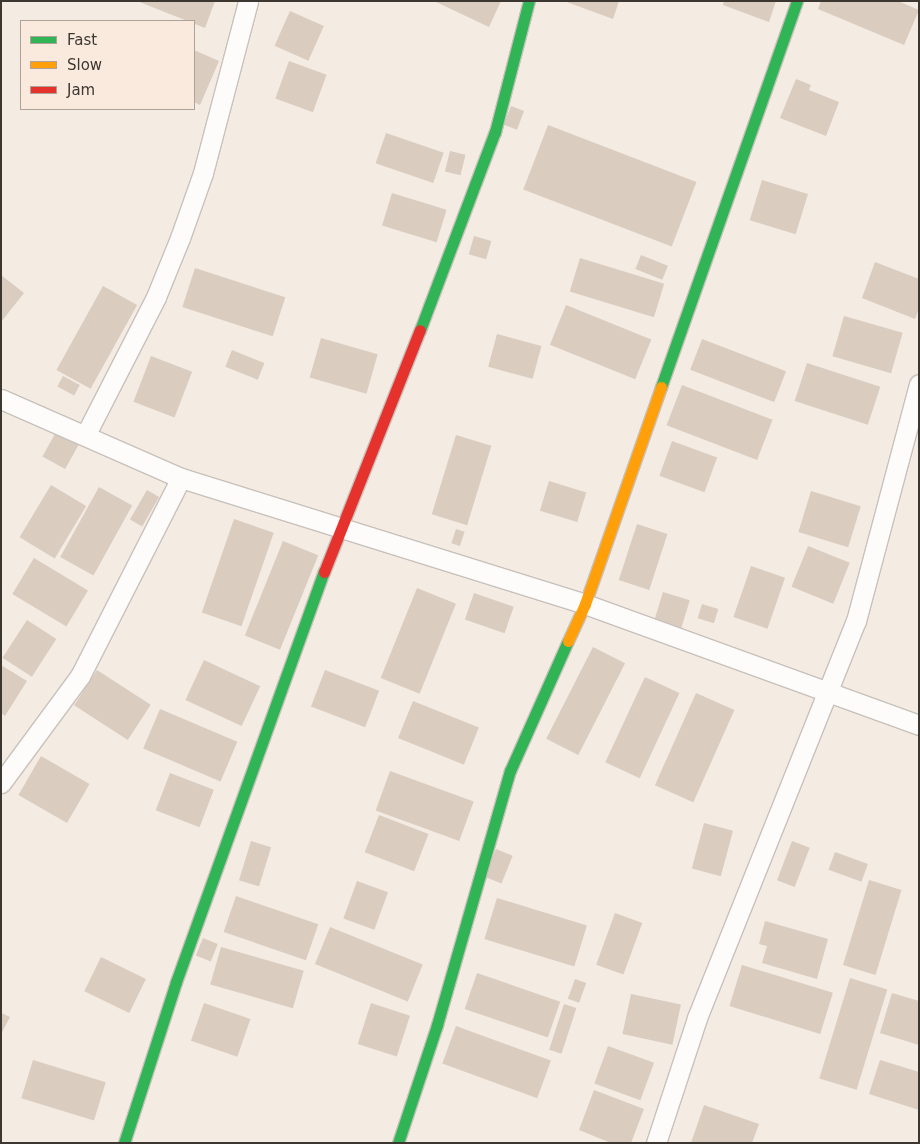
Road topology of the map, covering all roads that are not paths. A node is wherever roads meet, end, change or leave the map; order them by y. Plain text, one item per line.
1 (248, 1) edge
2 (528, 1) edge
3 (796, 1) edge
4 (919, 384) edge
5 (1, 399) edge
6 (86, 434) junction
7 (181, 478) junction
8 (341, 526) junction
9 (585, 604) junction
10 (827, 692) junction
11 (919, 726) edge
12 (1, 783) edge
13 (124, 1143) edge
14 (398, 1143) edge
15 (656, 1143) edge

1 - 6 street
2 - 8 street
3 - 9 street
4 - 10 street
5 - 6 street
6 - 7 street
7 - 8 street
7 - 12 street
8 - 9 street
8 - 13 street
9 - 10 street
9 - 14 street
10 - 11 street
10 - 15 street

